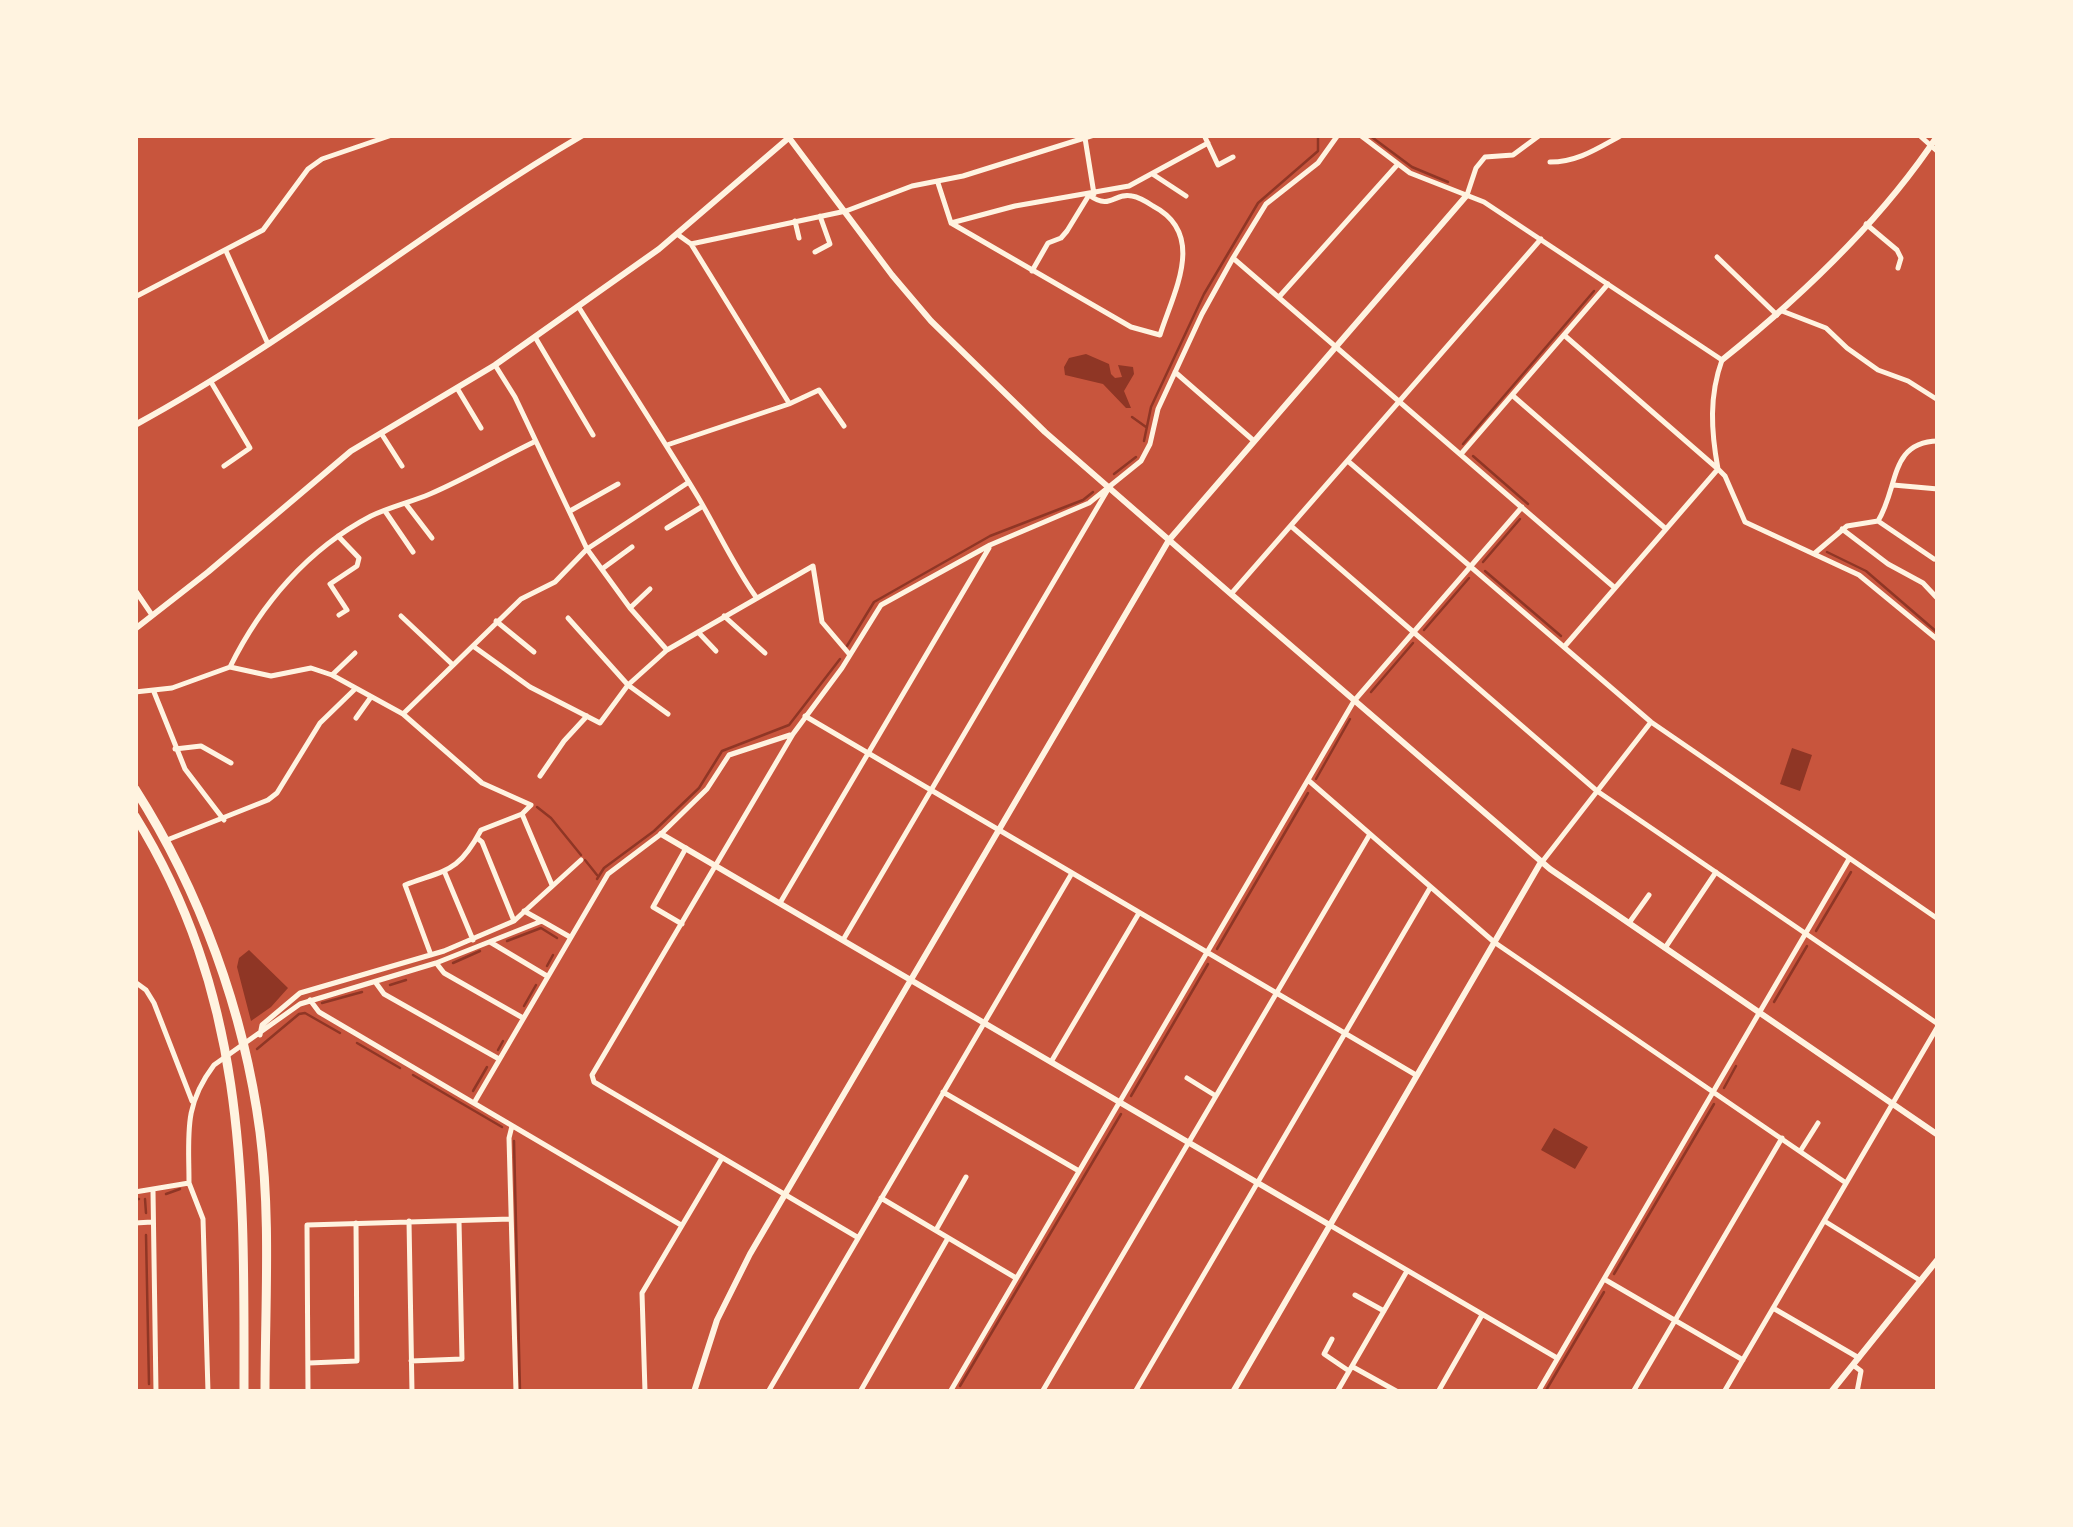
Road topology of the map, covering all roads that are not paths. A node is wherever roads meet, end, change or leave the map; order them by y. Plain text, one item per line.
1 (392, 135) edge
2 (583, 135) edge
3 (1094, 135) edge
4 (1204, 135) edge
5 (1338, 135) edge
6 (1360, 135) edge
7 (1540, 135) edge
8 (1622, 135) edge
9 (1919, 135) edge
10 (1938, 135) edge
11 (789, 136) edge
12 (1085, 136) edge
13 (1208, 143) junction
14 (1930, 146) junction
15 (1938, 152) edge
16 (1233, 157) dead end
17 (1550, 162) dead end
18 (1398, 164) junction
19 (1154, 175) junction
20 (938, 183) junction
21 (1092, 194) junction
22 (1468, 195) junction
23 (1186, 196) dead end
24 (846, 211) junction
25 (820, 216) junction
26 (795, 221) junction
27 (951, 222) junction
28 (1866, 224) junction
29 (677, 234) junction
30 (798, 238) dead end
31 (1541, 239) junction
32 (692, 244) junction
33 (226, 251) junction
34 (815, 252) dead end
35 (1716, 257) dead end
36 (1233, 258) junction
37 (1898, 268) dead end
38 (1032, 271) junction
39 (1608, 284) junction
40 (1278, 297) junction
41 (135, 298) edge
42 (578, 306) junction
43 (1780, 313) junction
44 (1564, 335) junction
45 (535, 336) junction
46 (268, 344) junction
47 (1336, 347) junction
48 (1722, 360) junction
49 (495, 365) junction
50 (1176, 372) junction
51 (211, 382) junction
52 (456, 388) junction
53 (1512, 395) junction
54 (1938, 400) edge
55 (1400, 402) junction
56 (789, 404) junction
57 (135, 424) edge
58 (844, 426) dead end
59 (481, 428) dead end
60 (381, 433) junction
61 (594, 435) dead end
62 (1938, 441) edge
63 (534, 442) junction
64 (1254, 442) junction
65 (667, 446) junction
66 (1461, 454) junction
67 (1350, 462) junction
68 (224, 466) dead end
69 (402, 466) dead end
70 (1718, 468) junction
71 (689, 482) junction
72 (618, 484) dead end
73 (1894, 485) junction
74 (1109, 488) junction
75 (1938, 489) edge
76 (406, 504) junction
77 (703, 506) junction
78 (1522, 506) junction
79 (385, 511) junction
80 (570, 511) junction
81 (1878, 521) junction
82 (1291, 526) junction
83 (668, 528) dead end
84 (1666, 529) junction
85 (1842, 529) junction
86 (338, 536) junction
87 (432, 538) dead end
88 (1169, 540) junction
89 (990, 545) junction
90 (632, 546) dead end
91 (587, 549) junction
92 (414, 552) dead end
93 (1815, 554) junction
94 (1934, 559) dead end
95 (1472, 566) junction
96 (602, 569) junction
97 (1615, 588) junction
98 (650, 589) dead end
99 (135, 590) edge
100 (1230, 594) junction
101 (757, 598) junction
102 (1938, 599) edge
103 (630, 608) junction
104 (339, 615) dead end
105 (152, 616) junction
106 (401, 616) dead end
107 (724, 616) junction
108 (568, 618) dead end
109 (496, 621) junction
110 (135, 629) edge
111 (1414, 631) junction
112 (697, 632) junction
113 (1938, 640) edge
114 (473, 646) junction
115 (1564, 647) junction
116 (666, 650) junction
117 (716, 651) dead end
118 (534, 652) dead end
119 (355, 653) dead end
120 (765, 653) dead end
121 (850, 656) junction
122 (453, 665) junction
123 (230, 667) junction
124 (332, 675) junction
125 (628, 685) junction
126 (356, 689) junction
127 (154, 691) junction
128 (135, 692) edge
129 (371, 697) junction
130 (1354, 700) junction
131 (403, 714) junction
132 (668, 714) dead end
133 (586, 716) junction
134 (805, 716) junction
135 (356, 718) dead end
136 (1650, 722) junction
137 (793, 734) junction
138 (175, 749) junction
139 (868, 754) junction
140 (231, 763) dead end
141 (540, 776) dead end
142 (1308, 780) junction
143 (135, 789) edge
144 (932, 791) junction
145 (1597, 791) junction
146 (522, 814) junction
147 (135, 816) edge
148 (224, 820) junction
149 (998, 830) junction
150 (661, 834) junction
151 (1370, 834) junction
152 (477, 838) junction
153 (167, 840) junction
154 (686, 848) junction
155 (1850, 858) junction
156 (581, 860) dead end
157 (1541, 862) junction
158 (716, 866) junction
159 (1716, 872) junction
160 (446, 873) junction
161 (1072, 873) junction
162 (552, 884) junction
163 (1430, 888) junction
164 (1648, 895) dead end
165 (780, 903) junction
166 (524, 912) junction
167 (1140, 913) junction
168 (1937, 916) edge
169 (514, 921) junction
170 (542, 922) junction
171 (682, 924) junction
172 (1629, 924) junction
173 (1806, 934) junction
174 (570, 937) junction
175 (473, 940) junction
176 (843, 940) junction
177 (490, 942) junction
178 (1494, 942) junction
179 (1665, 948) junction
180 (1208, 953) junction
181 (430, 954) junction
182 (436, 963) junction
183 (547, 976) junction
184 (912, 980) junction
185 (135, 982) edge
186 (376, 982) junction
187 (1276, 993) junction
188 (310, 1000) junction
189 (1760, 1012) junction
190 (522, 1018) junction
191 (983, 1022) junction
192 (1938, 1025) edge
193 (1345, 1033) junction
194 (260, 1034) junction
195 (242, 1045) junction
196 (228, 1056) junction
197 (499, 1059) junction
198 (1051, 1062) junction
199 (1416, 1075) junction
200 (1186, 1078) dead end
201 (942, 1092) junction
202 (1714, 1092) junction
203 (1216, 1096) junction
204 (192, 1101) junction
205 (474, 1102) junction
206 (1119, 1102) junction
207 (1893, 1104) junction
208 (1818, 1123) dead end
209 (512, 1126) junction
210 (1938, 1136) edge
211 (1782, 1138) junction
212 (1189, 1142) junction
213 (1800, 1151) junction
214 (722, 1158) junction
215 (1079, 1170) junction
216 (966, 1177) dead end
217 (189, 1182) junction
218 (1258, 1182) junction
219 (1846, 1182) junction
220 (153, 1191) junction
221 (135, 1192) edge
222 (785, 1194) junction
223 (880, 1198) junction
224 (511, 1219) junction
225 (409, 1221) junction
226 (458, 1221) junction
227 (1824, 1221) junction
228 (152, 1222) junction
229 (356, 1222) junction
230 (135, 1223) edge
231 (1328, 1224) junction
232 (681, 1225) junction
233 (936, 1230) junction
234 (857, 1237) junction
235 (948, 1238) junction
236 (1936, 1264) edge
237 (1408, 1271) junction
238 (1016, 1278) junction
239 (1604, 1279) junction
240 (1921, 1281) junction
241 (1355, 1296) dead end
242 (1774, 1308) junction
243 (1384, 1311) junction
244 (1482, 1315) junction
245 (1675, 1320) junction
246 (1332, 1339) dead end
247 (1558, 1358) junction
248 (1859, 1358) junction
249 (1742, 1360) junction
250 (411, 1361) junction
251 (309, 1363) junction
252 (1853, 1365) junction
253 (1350, 1369) junction
254 (156, 1392) edge
255 (208, 1392) edge
256 (244, 1392) edge
257 (265, 1392) edge
258 (308, 1392) edge
259 (412, 1392) edge
260 (516, 1392) edge
261 (645, 1392) edge
262 (694, 1392) edge
263 (768, 1392) edge
264 (860, 1392) edge
265 (950, 1392) edge
266 (1042, 1392) edge
267 (1135, 1392) edge
268 (1233, 1392) edge
269 (1337, 1392) edge
270 (1398, 1392) edge
271 (1438, 1392) edge
272 (1538, 1392) edge
273 (1633, 1392) edge
274 (1724, 1392) edge
275 (1831, 1392) edge
276 (1857, 1392) edge

1 - 33 street
2 - 46 street
3 - 12 street
4 - 13 street
5 - 36 street
6 - 18 street
7 - 22 street
8 - 17 street
9 - 14 street
10 - 14 street
11 - 24 street
11 - 29 street
12 - 20 street
12 - 21 street
13 - 16 street
13 - 19 street
14 - 15 street
14 - 28 street
18 - 22 street
18 - 40 street
19 - 21 street
19 - 23 street
20 - 24 street
20 - 27 street
21 - 27 street
21 - 38 street
21 - 38 street
22 - 31 street
22 - 47 street
24 - 25 street
24 - 74 street
25 - 26 street
25 - 34 street
26 - 30 street
26 - 32 street
27 - 38 street
28 - 37 street
28 - 43 street
29 - 32 street
29 - 42 street
31 - 39 street
31 - 55 street
32 - 56 street
33 - 41 street
33 - 46 street
35 - 43 street
36 - 40 street
36 - 50 street
39 - 44 street
39 - 48 street
40 - 47 street
42 - 45 street
42 - 65 street
43 - 48 street
43 - 54 street
44 - 53 street
44 - 70 street
45 - 49 street
45 - 61 street
46 - 51 street
47 - 55 street
47 - 64 street
48 - 70 street
49 - 52 street
49 - 63 street
50 - 64 street
50 - 74 street
51 - 57 street
51 - 68 street
52 - 59 street
52 - 60 street
53 - 66 street
53 - 84 street
55 - 66 street
55 - 67 street
56 - 58 street
56 - 65 street
60 - 69 street
60 - 105 street
62 - 73 street
63 - 76 street
63 - 80 street
64 - 88 street
65 - 71 street
66 - 78 street
67 - 82 street
67 - 95 street
70 - 84 street
70 - 93 street
71 - 77 street
71 - 91 street
72 - 80 street
73 - 75 street
73 - 81 street
74 - 88 street
74 - 89 street
74 - 144 street
76 - 79 street
76 - 87 street
77 - 83 street
77 - 101 street
78 - 95 street
78 - 97 street
79 - 86 street
79 - 92 street
80 - 91 street
81 - 85 street
81 - 94 street
82 - 100 street
82 - 111 street
84 - 97 street
85 - 93 street
85 - 102 street
86 - 104 street
86 - 123 street
88 - 100 street
88 - 149 street
89 - 121 street
89 - 139 street
90 - 96 street
91 - 96 street
91 - 109 street
93 - 113 street
95 - 111 street
95 - 115 street
96 - 103 street
97 - 115 street
98 - 103 street
99 - 105 street
100 - 130 street
101 - 107 street
101 - 121 street
103 - 116 street
105 - 110 street
106 - 122 street
107 - 112 street
107 - 120 street
108 - 125 street
109 - 114 street
109 - 118 street
111 - 130 street
111 - 145 street
112 - 116 street
112 - 117 street
114 - 122 street
114 - 133 street
115 - 136 street
116 - 125 street
119 - 124 street
121 - 134 street
122 - 131 street
123 - 124 street
123 - 127 street
124 - 126 street
125 - 132 street
125 - 133 street
126 - 129 street
126 - 148 street
127 - 128 street
127 - 138 street
129 - 131 street
129 - 135 street
130 - 142 street
130 - 157 street
131 - 146 street
133 - 141 street
134 - 137 street
134 - 139 street
136 - 145 street
136 - 155 street
137 - 150 street
137 - 158 street
138 - 140 street
138 - 148 street
139 - 144 street
139 - 165 street
142 - 151 street
142 - 180 street
143 - 153 highway
144 - 149 street
144 - 176 street
145 - 157 street
145 - 159 street
146 - 152 street
146 - 162 street
147 - 196 highway
148 - 153 street
149 - 161 street
149 - 184 street
150 - 154 street
150 - 174 street
151 - 163 street
151 - 187 street
152 - 160 street
152 - 169 street
153 - 195 highway
154 - 158 street
154 - 171 street
155 - 168 street
155 - 173 street
156 - 162 street
157 - 172 street
157 - 178 street
158 - 165 street
158 - 171 street
159 - 173 street
159 - 179 street
160 - 175 street
160 - 181 street
161 - 167 street
161 - 191 street
162 - 166 street
163 - 178 street
163 - 193 street
164 - 172 street
165 - 176 street
166 - 169 street
166 - 170 street
167 - 180 street
167 - 198 street
169 - 175 street
170 - 174 street
170 - 177 street
171 - 214 street
172 - 179 street
173 - 189 street
173 - 192 street
174 - 183 street
175 - 181 street
176 - 184 street
177 - 182 street
177 - 183 street
178 - 199 street
178 - 202 street
179 - 189 street
180 - 187 street
180 - 206 street
181 - 194 street
182 - 186 street
182 - 190 street
183 - 190 street
184 - 191 street
184 - 222 street
185 - 204 street
186 - 188 street
186 - 197 street
187 - 193 street
187 - 203 street
188 - 194 street
188 - 205 street
189 - 202 street
189 - 207 street
190 - 197 street
191 - 198 street
191 - 201 street
192 - 207 street
193 - 199 street
193 - 218 street
194 - 195 street
195 - 196 street
195 - 257 highway
196 - 204 street
196 - 256 highway
197 - 205 street
198 - 206 street
199 - 231 street
200 - 203 street
201 - 215 street
201 - 223 street
202 - 211 street
202 - 239 street
203 - 212 street
204 - 217 street
205 - 209 street
206 - 212 street
206 - 215 street
207 - 210 street
207 - 219 street
208 - 213 street
209 - 224 street
209 - 232 street
211 - 213 street
211 - 245 street
212 - 218 street
212 - 266 street
213 - 219 street
214 - 222 street
214 - 232 street
215 - 238 street
216 - 233 street
217 - 220 street
217 - 255 street
218 - 231 street
218 - 267 street
219 - 227 street
220 - 221 street
220 - 228 street
222 - 234 street
222 - 262 street
223 - 233 street
223 - 234 street
224 - 226 street
224 - 260 street
225 - 226 street
225 - 229 street
225 - 250 street
226 - 250 street
227 - 240 street
227 - 242 street
228 - 230 street
228 - 254 street
229 - 251 street
229 - 251 street
231 - 237 street
231 - 268 street
232 - 261 street
233 - 235 street
234 - 263 street
235 - 238 street
235 - 264 street
236 - 240 street
237 - 243 street
237 - 244 street
238 - 265 street
239 - 245 street
239 - 247 street
240 - 248 street
241 - 243 street
242 - 248 street
242 - 249 street
243 - 253 street
244 - 247 street
244 - 271 street
245 - 249 street
245 - 273 street
246 - 253 street
247 - 272 street
248 - 252 street
249 - 274 street
250 - 259 street
251 - 258 street
252 - 275 street
252 - 276 street
253 - 269 street
253 - 270 street

